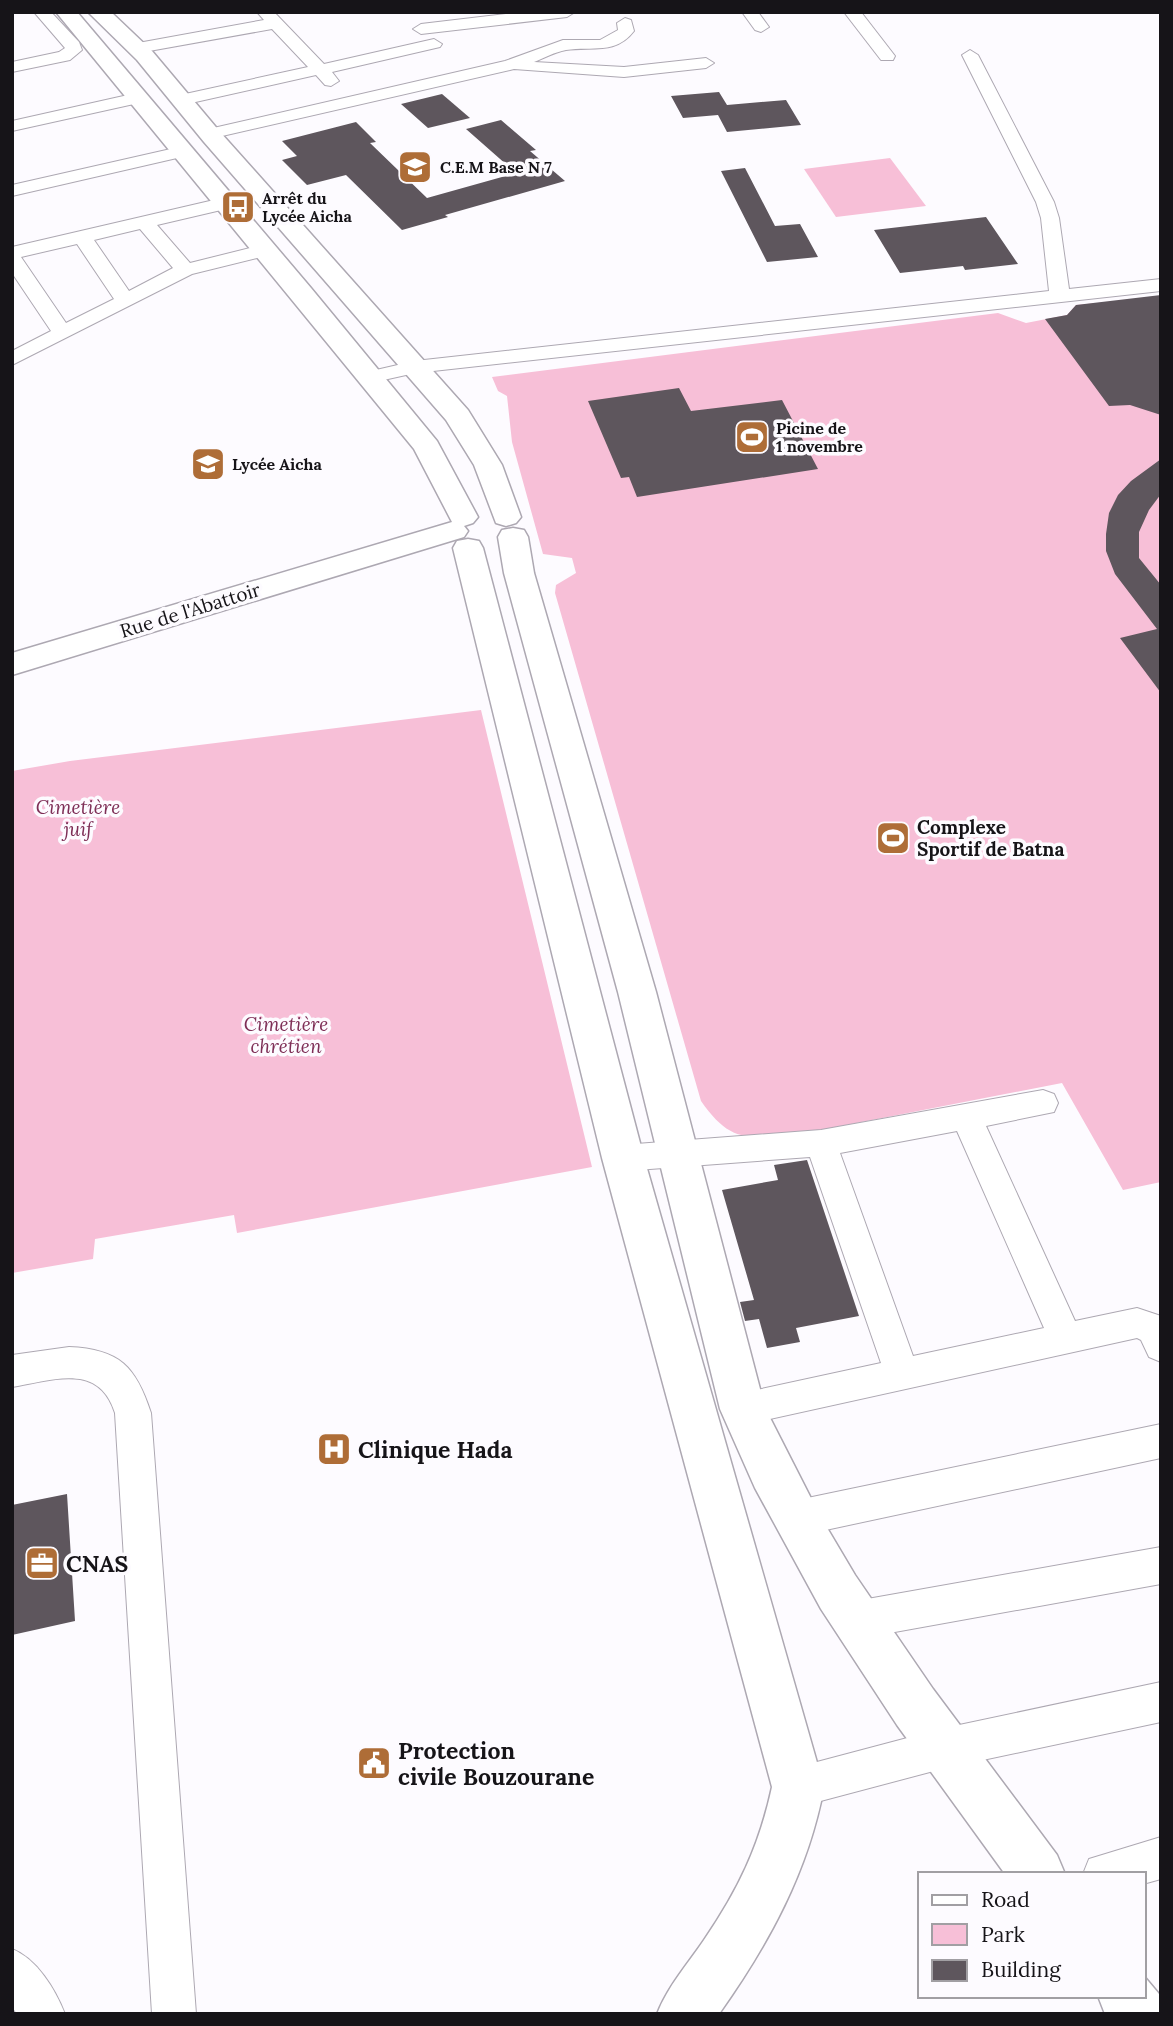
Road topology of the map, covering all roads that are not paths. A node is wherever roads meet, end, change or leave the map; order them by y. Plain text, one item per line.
1 (42, 12) edge
2 (65, 12) edge
3 (76, 12) edge
4 (98, 12) edge
5 (567, 12) edge
6 (750, 12) edge
7 (852, 12) edge
8 (521, 14) edge
9 (271, 18) edge
10 (625, 23) dead end
11 (761, 27) dead end
12 (434, 44) junction
13 (602, 45) junction
14 (138, 48) junction
15 (970, 55) dead end
16 (887, 56) dead end
17 (706, 64) dead end
18 (510, 65) junction
19 (12, 68) edge
20 (320, 70) junction
21 (624, 72) junction
22 (468, 74) junction
23 (137, 98) junction
24 (182, 100) junction
25 (351, 102) junction
26 (12, 125) edge
27 (209, 134) junction
28 (184, 151) junction
29 (12, 169) edge
30 (17, 190) edge
31 (227, 204) junction
32 (144, 221) junction
33 (82, 236) junction
34 (266, 250) junction
35 (12, 256) edge
36 (185, 270) junction
37 (1161, 285) edge
38 (1060, 296) junction
39 (125, 300) junction
40 (61, 331) junction
41 (12, 359) edge
42 (415, 367) junction
43 (370, 377) junction
44 (510, 527) junction
45 (461, 532) junction
46 (12, 664) edge
47 (1043, 1102) dead end
48 (966, 1117) junction
49 (821, 1143) junction
50 (679, 1154) junction
51 (623, 1158) junction
52 (1066, 1340) junction
53 (1161, 1346) edge
54 (12, 1371) edge
55 (903, 1375) junction
56 (743, 1409) junction
57 (1161, 1441) edge
58 (793, 1518) junction
59 (1161, 1565) edge
60 (856, 1620) junction
61 (1161, 1702) edge
62 (945, 1748) junction
63 (798, 1787) junction
64 (1161, 1858) edge
65 (1037, 1872) edge
66 (1111, 1872) edge
67 (12, 1970) edge
68 (1127, 1998) edge
69 (43, 2014) edge
70 (174, 2014) edge
71 (685, 2014) edge
72 (1139, 2014) edge

1 - 19 street
2 - 3 street
2 - 23 street
4 - 14 street
5 - 8 street
6 - 11 street
7 - 16 street
8 - 12 street
9 - 14 street
9 - 20 street
10 - 13 street
12 - 20 street
12 - 22 street
13 - 18 street
13 - 21 street
14 - 24 street
15 - 38 street
17 - 21 street
18 - 21 street
18 - 22 street
20 - 24 street
20 - 25 street
22 - 25 street
23 - 26 street
23 - 28 street
24 - 27 street
25 - 27 street
27 - 42 street
28 - 30 street
28 - 31 street
29 - 30 street
31 - 32 street
31 - 34 street
32 - 33 street
32 - 36 street
33 - 35 street
33 - 39 street
34 - 36 street
34 - 43 street
35 - 40 street
36 - 39 street
37 - 38 street
38 - 42 street
39 - 40 street
40 - 41 street
42 - 43 street
42 - 44 street
43 - 45 street
44 - 45 street, Rue de l'Abattoir
44 - 50 street
45 - 46 street, Rue de l'Abattoir
45 - 51 street
47 - 48 street
48 - 49 street
48 - 52 street
49 - 50 street
49 - 55 street
50 - 51 street
50 - 56 street
51 - 63 street
52 - 53 street
52 - 55 street
54 - 70 street
55 - 56 street
56 - 58 street
57 - 58 street
58 - 60 street
59 - 60 street
60 - 62 street
61 - 62 street
62 - 63 street
62 - 65 street
63 - 71 street
64 - 66 street
67 - 69 street
68 - 72 street

